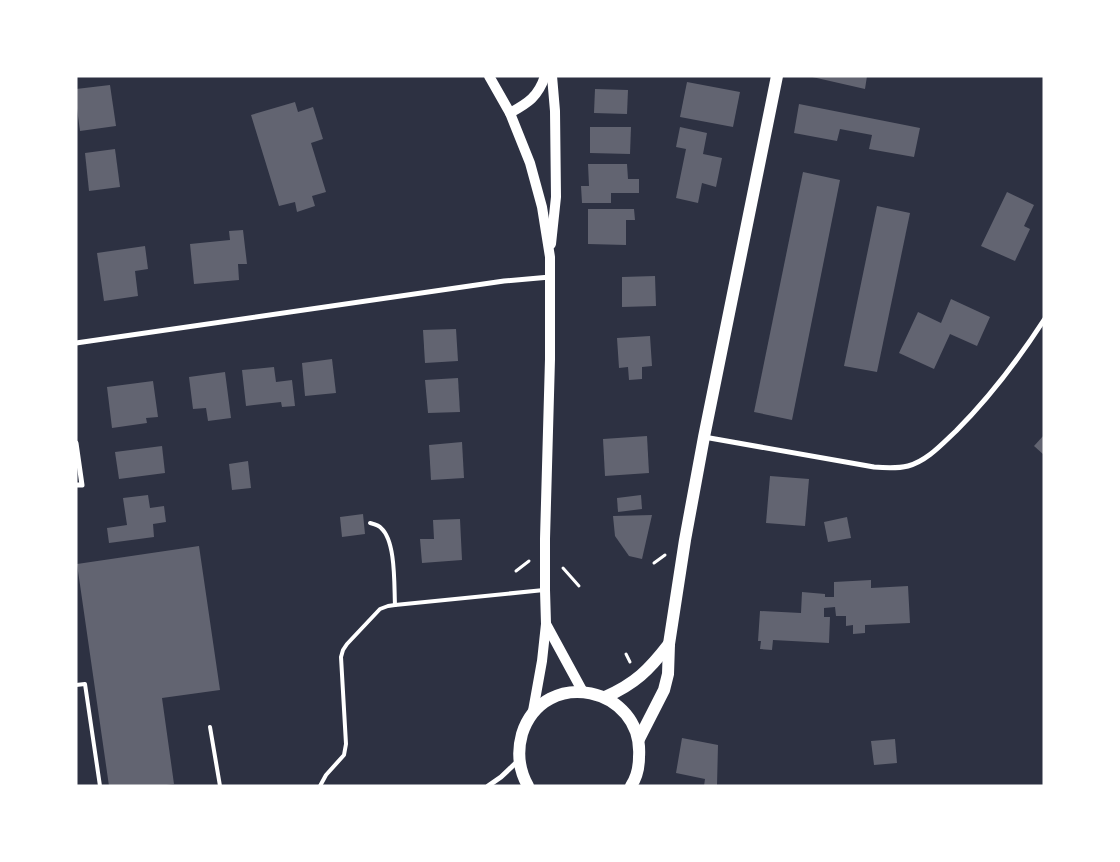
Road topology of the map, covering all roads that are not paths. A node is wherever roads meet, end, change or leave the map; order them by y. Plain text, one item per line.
1 (489, 76) edge
2 (545, 76) edge
3 (552, 76) edge
4 (777, 76) edge
5 (510, 113) junction
6 (550, 257) junction
7 (550, 277) junction
8 (1044, 320) edge
9 (76, 343) edge
10 (704, 437) junction
11 (76, 443) edge
12 (79, 485) edge
13 (370, 523) dead end
14 (545, 590) junction
15 (395, 604) junction
16 (546, 624) junction
17 (669, 644) junction
18 (76, 685) edge
19 (583, 692) junction
20 (605, 697) junction
21 (533, 711) junction
22 (210, 727) dead end
23 (638, 739) junction
24 (519, 759) junction
25 (100, 786) edge
26 (220, 786) edge
27 (320, 786) edge
28 (488, 786) edge
29 (528, 786) edge
30 (630, 786) edge

1 - 5 main road
2 - 5 main road
3 - 6 main road
4 - 10 main road
5 - 6 main road
6 - 7 main road
7 - 9 street
7 - 14 main road
8 - 10 street
10 - 17 main road
11 - 12 street
13 - 15 lane
14 - 15 lane
14 - 16 main road
15 - 27 lane
16 - 19 main road
16 - 21 main road
17 - 20 main road
17 - 23 main road
18 - 25 lane
19 - 20 main road
19 - 21 main road
20 - 23 main road
21 - 24 main road
22 - 26 lane
23 - 30 main road
24 - 28 street
24 - 29 main road

